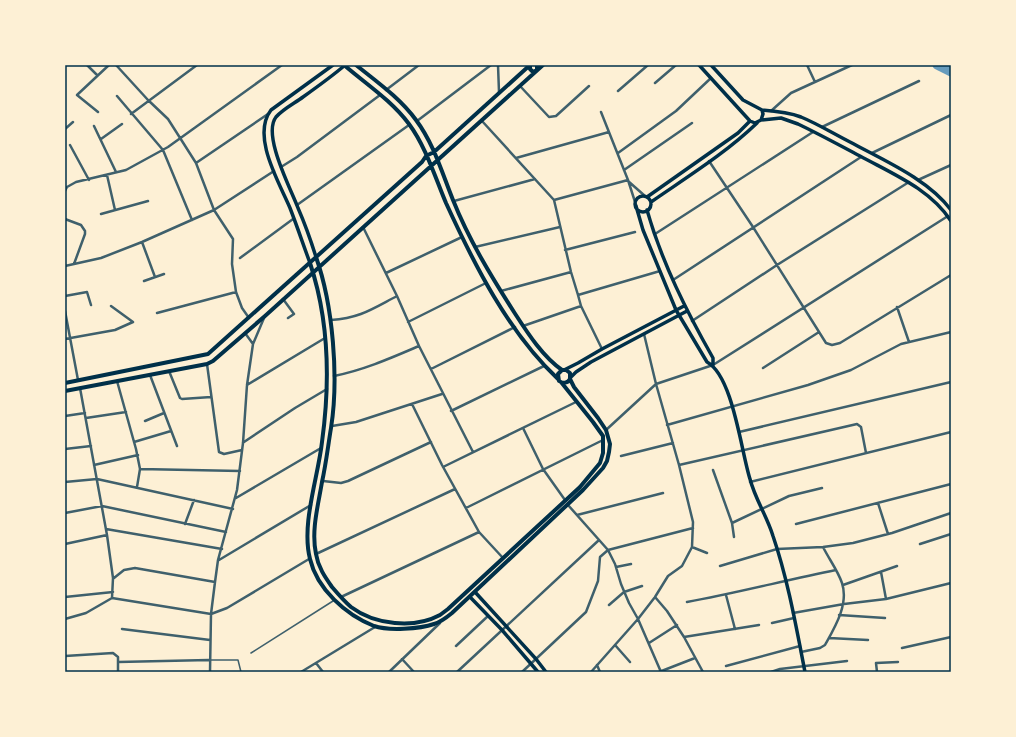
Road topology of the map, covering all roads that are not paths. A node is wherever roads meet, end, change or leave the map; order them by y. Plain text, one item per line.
1 (87, 65) edge
2 (109, 65) edge
3 (116, 65) edge
4 (197, 65) edge
5 (282, 65) edge
6 (333, 65) edge
7 (344, 65) edge
8 (356, 65) edge
9 (419, 65) edge
10 (491, 65) edge
11 (498, 65) edge
12 (531, 65) edge
13 (536, 65) edge
14 (543, 65) edge
15 (648, 65) edge
16 (676, 65) edge
17 (699, 65) edge
18 (711, 65) edge
19 (807, 65) edge
20 (852, 65) edge
21 (536, 71) junction
22 (97, 75) junction
23 (711, 78) junction
24 (918, 81) dead end
25 (815, 82) junction
26 (655, 83) dead end
27 (520, 86) junction
28 (589, 86) dead end
29 (386, 90) junction
30 (618, 91) dead end
31 (499, 94) junction
32 (380, 95) junction
33 (117, 96) dead end
34 (148, 100) junction
35 (762, 110) junction
36 (771, 111) junction
37 (98, 112) dead end
38 (601, 112) dead end
39 (131, 114) junction
40 (268, 114) junction
41 (951, 115) edge
42 (481, 120) junction
43 (749, 120) junction
44 (417, 121) junction
45 (759, 121) junction
46 (73, 122) dead end
47 (692, 123) dead end
48 (122, 124) dead end
49 (410, 125) junction
50 (94, 126) dead end
51 (822, 128) junction
52 (65, 129) edge
53 (609, 132) junction
54 (814, 132) junction
55 (181, 138) junction
56 (101, 139) junction
57 (70, 145) dead end
58 (163, 150) junction
59 (434, 152) junction
60 (618, 153) junction
61 (871, 154) junction
62 (426, 156) junction
63 (861, 157) junction
64 (516, 158) junction
65 (437, 160) junction
66 (709, 161) junction
67 (196, 162) junction
68 (951, 165) edge
69 (431, 166) junction
70 (281, 167) junction
71 (624, 170) junction
72 (274, 171) junction
73 (116, 172) junction
74 (107, 175) junction
75 (535, 179) junction
76 (89, 180) junction
77 (628, 180) junction
78 (918, 181) junction
79 (909, 182) junction
80 (66, 186) edge
81 (727, 187) junction
82 (65, 191) edge
83 (646, 197) junction
84 (554, 200) junction
85 (148, 201) dead end
86 (454, 201) junction
87 (651, 202) junction
88 (297, 205) junction
89 (636, 206) junction
90 (290, 208) junction
91 (115, 210) junction
92 (214, 210) junction
93 (647, 210) junction
94 (951, 210) edge
95 (101, 214) dead end
96 (948, 216) junction
97 (65, 219) edge
98 (293, 219) junction
99 (192, 220) junction
100 (951, 221) edge
101 (363, 226) junction
102 (560, 227) junction
103 (753, 227) junction
104 (636, 232) dead end
105 (654, 235) junction
106 (462, 237) junction
107 (142, 242) junction
108 (475, 247) junction
109 (565, 250) junction
110 (316, 257) junction
111 (240, 258) dead end
112 (310, 263) junction
113 (73, 264) junction
114 (777, 265) junction
115 (65, 266) edge
116 (319, 266) junction
117 (660, 271) junction
118 (312, 272) junction
119 (571, 272) junction
120 (386, 273) junction
121 (164, 274) dead end
122 (951, 275) edge
123 (155, 277) junction
124 (144, 280) dead end
125 (673, 280) junction
126 (486, 283) junction
127 (501, 291) junction
128 (236, 292) junction
129 (65, 296) edge
130 (397, 296) junction
131 (578, 296) junction
132 (283, 299) junction
133 (91, 305) dead end
134 (111, 306) dead end
135 (581, 306) junction
136 (684, 306) junction
137 (803, 307) junction
138 (897, 307) junction
139 (258, 309) junction
140 (676, 310) junction
141 (65, 311) edge
142 (687, 311) junction
143 (157, 313) dead end
144 (679, 315) junction
145 (265, 316) junction
146 (249, 318) junction
147 (288, 318) dead end
148 (330, 320) junction
149 (692, 321) junction
150 (408, 322) junction
151 (523, 326) junction
152 (514, 327) junction
153 (819, 332) junction
154 (951, 332) edge
155 (245, 333) junction
156 (644, 334) junction
157 (70, 338) junction
158 (324, 338) junction
159 (65, 339) edge
160 (909, 342) junction
161 (253, 344) junction
162 (419, 346) junction
163 (602, 349) junction
164 (207, 364) junction
165 (544, 366) junction
166 (713, 366) junction
167 (763, 368) dead end
168 (431, 369) junction
169 (563, 370) junction
170 (169, 371) junction
171 (150, 375) junction
172 (327, 376) junction
173 (334, 376) junction
174 (571, 378) junction
175 (78, 380) junction
176 (559, 380) junction
177 (117, 381) junction
178 (951, 382) edge
179 (65, 383) edge
180 (247, 384) junction
181 (656, 384) junction
182 (80, 388) junction
183 (328, 389) junction
184 (65, 391) edge
185 (442, 394) junction
186 (211, 397) junction
187 (576, 402) junction
188 (412, 404) junction
189 (732, 407) junction
190 (451, 411) junction
191 (126, 412) junction
192 (85, 413) junction
193 (164, 413) junction
194 (65, 416) edge
195 (86, 418) junction
196 (145, 421) dead end
197 (667, 425) junction
198 (332, 426) junction
199 (522, 428) junction
200 (606, 430) junction
201 (171, 431) junction
202 (738, 432) junction
203 (951, 432) edge
204 (604, 440) junction
205 (134, 442) junction
206 (430, 442) junction
207 (243, 443) junction
208 (673, 444) junction
209 (91, 446) junction
210 (177, 446) dead end
211 (321, 447) junction
212 (328, 448) junction
213 (65, 449) edge
214 (242, 450) junction
215 (742, 450) junction
216 (473, 452) junction
217 (866, 453) junction
218 (138, 455) junction
219 (621, 456) dead end
220 (94, 465) junction
221 (679, 465) junction
222 (444, 468) junction
223 (140, 469) junction
224 (543, 469) junction
225 (713, 470) dead end
226 (240, 472) junction
227 (97, 479) junction
228 (322, 481) junction
229 (65, 482) edge
230 (750, 482) junction
231 (951, 484) edge
232 (137, 487) junction
233 (455, 488) junction
234 (822, 488) dead end
235 (663, 493) dead end
236 (235, 499) junction
237 (194, 500) junction
238 (566, 502) junction
239 (878, 503) junction
240 (311, 505) junction
241 (318, 505) junction
242 (102, 506) junction
243 (233, 508) junction
244 (466, 508) junction
245 (762, 508) junction
246 (65, 513) edge
247 (951, 513) edge
248 (577, 516) junction
249 (732, 523) junction
250 (185, 524) junction
251 (796, 524) dead end
252 (106, 528) junction
253 (694, 528) junction
254 (226, 532) junction
255 (478, 532) junction
256 (888, 534) junction
257 (951, 534) edge
258 (107, 536) junction
259 (734, 537) dead end
260 (599, 540) junction
261 (525, 541) junction
262 (65, 544) edge
263 (920, 544) dead end
264 (692, 547) junction
265 (822, 547) junction
266 (222, 549) junction
267 (777, 549) junction
268 (608, 550) junction
269 (707, 553) dead end
270 (316, 555) junction
271 (503, 558) junction
272 (310, 559) junction
273 (218, 560) junction
274 (630, 564) dead end
275 (720, 566) dead end
276 (897, 566) dead end
277 (616, 567) junction
278 (836, 570) junction
279 (881, 572) junction
280 (113, 578) junction
281 (785, 580) junction
282 (215, 582) junction
283 (951, 583) edge
284 (843, 585) junction
285 (642, 586) dead end
286 (472, 588) junction
287 (113, 592) junction
288 (475, 592) junction
289 (624, 592) junction
290 (466, 593) junction
291 (726, 595) junction
292 (65, 597) edge
293 (341, 597) junction
294 (470, 597) junction
295 (655, 597) junction
296 (112, 598) junction
297 (886, 599) junction
298 (335, 600) junction
299 (687, 602) dead end
300 (844, 604) junction
301 (609, 605) dead end
302 (793, 613) junction
303 (211, 614) junction
304 (839, 615) junction
305 (488, 616) junction
306 (794, 618) junction
307 (885, 618) dead end
308 (65, 619) edge
309 (638, 619) junction
310 (444, 620) junction
311 (772, 623) dead end
312 (677, 625) junction
313 (759, 625) dead end
314 (507, 626) junction
315 (375, 627) junction
316 (122, 628) dead end
317 (735, 629) junction
318 (502, 630) junction
319 (684, 637) junction
320 (951, 637) edge
321 (829, 638) junction
322 (210, 640) junction
323 (868, 640) dead end
324 (649, 643) junction
325 (615, 645) junction
326 (456, 646) dead end
327 (800, 646) junction
328 (902, 648) dead end
329 (801, 652) junction
330 (251, 653) dead end
331 (65, 656) edge
332 (695, 658) junction
333 (402, 659) junction
334 (536, 659) junction
335 (209, 660) junction
336 (847, 661) dead end
337 (118, 662) junction
338 (630, 662) dead end
339 (898, 662) dead end
340 (316, 663) junction
341 (531, 663) junction
342 (597, 665) junction
343 (726, 666) dead end
344 (804, 666) junction
345 (118, 672) edge
346 (210, 672) edge
347 (241, 672) edge
348 (301, 672) edge
349 (323, 672) edge
350 (389, 672) edge
351 (414, 672) edge
352 (457, 672) edge
353 (522, 672) edge
354 (538, 672) edge
355 (546, 672) edge
356 (591, 672) edge
357 (600, 672) edge
358 (660, 672) edge
359 (703, 672) edge
360 (771, 672) edge
361 (805, 672) edge
362 (877, 672) edge

1 - 22 street
2 - 22 street
3 - 34 street
4 - 34 street
5 - 55 street
6 - 40 main road
7 - 32 main road
7 - 70 main road
8 - 29 main road
9 - 29 street
10 - 44 street
11 - 31 street
12 - 21 main road
12 - 31 main road
13 - 21 main road
14 - 21 main road
15 - 30 street
16 - 26 street
17 - 23 main road
18 - 35 main road
19 - 25 street
20 - 25 street
21 - 27 main road
22 - 37 street
23 - 43 main road
23 - 60 street
24 - 51 street
25 - 36 street
27 - 28 street
27 - 42 main road
29 - 44 main road
31 - 59 main road
32 - 49 main road
32 - 70 street
33 - 39 street
34 - 39 street
34 - 55 street
35 - 36 main road
35 - 45 main road
36 - 51 main road
38 - 53 street
39 - 58 street
40 - 67 street
40 - 72 main road
41 - 61 street
42 - 64 street
42 - 65 main road
43 - 45 main road
43 - 83 main road
44 - 59 main road
45 - 54 main road
45 - 66 main road
46 - 52 street
47 - 71 street
48 - 56 street
49 - 62 main road
49 - 88 street
50 - 56 street
51 - 61 main road
53 - 60 street
53 - 64 street
54 - 63 main road
54 - 81 street
55 - 58 street
55 - 67 street
56 - 73 street
57 - 76 street
58 - 73 street
58 - 99 street
59 - 62 main road
59 - 65 main road
60 - 71 street
61 - 78 main road
62 - 69 main road
62 - 110 main road
63 - 79 main road
63 - 103 street
64 - 75 street
65 - 69 main road
65 - 86 main road
66 - 81 street
66 - 87 main road
67 - 92 street
68 - 78 street
69 - 101 main road
69 - 106 main road
70 - 72 main road
70 - 88 main road
71 - 77 street
72 - 90 main road
72 - 92 street
73 - 74 street
74 - 76 street
74 - 91 street
75 - 84 street
75 - 86 street
76 - 80 street
77 - 83 street
77 - 84 street
77 - 89 street
78 - 94 main road
79 - 96 main road
79 - 114 street
80 - 82 street
81 - 103 street
81 - 105 street
83 - 87 main road
83 - 89 main road
84 - 102 street
85 - 91 street
86 - 108 main road
87 - 93 main road
88 - 90 main road
88 - 110 main road
89 - 93 main road
89 - 117 main road
90 - 98 main road
91 - 95 street
92 - 99 street
92 - 128 street
93 - 105 main road
96 - 100 main road
96 - 137 street
97 - 113 street
98 - 111 street
98 - 112 main road
99 - 107 street
101 - 116 main road
101 - 120 street
102 - 108 street
102 - 109 street
103 - 114 street
103 - 125 street
104 - 109 street
105 - 125 main road
106 - 120 street
106 - 126 main road
107 - 113 street
107 - 123 street
108 - 127 main road
109 - 119 street
110 - 112 main road
110 - 116 main road
112 - 118 main road
112 - 139 main road
113 - 115 street
114 - 137 street
114 - 149 street
116 - 118 main road
116 - 148 main road
117 - 131 street
117 - 140 main road
118 - 132 main road
118 - 158 main road
119 - 127 street
119 - 131 street
120 - 130 street
121 - 123 street
122 - 138 street
123 - 124 street
125 - 136 main road
126 - 150 street
126 - 152 main road
127 - 151 main road
128 - 143 street
128 - 146 street
129 - 133 street
130 - 148 street
130 - 150 street
131 - 135 street
132 - 145 main road
132 - 147 street
134 - 157 street
135 - 151 street
135 - 163 street
136 - 140 main road
136 - 142 main road
137 - 153 street
137 - 166 street
138 - 153 street
138 - 160 street
139 - 145 main road
139 - 146 main road
140 - 144 main road
140 - 163 main road
141 - 157 street
142 - 144 main road
142 - 149 main road
144 - 156 main road
144 - 166 main road
145 - 155 main road
145 - 161 street
146 - 175 main road
148 - 173 main road
149 - 166 main road
150 - 162 street
151 - 169 main road
152 - 165 main road
152 - 168 street
153 - 167 street
154 - 160 street
155 - 161 street
155 - 164 main road
156 - 174 main road
156 - 181 street
157 - 159 street
157 - 175 street
158 - 172 main road
158 - 180 street
160 - 189 street
161 - 180 street
162 - 168 street
162 - 173 street
163 - 169 main road
164 - 170 main road
164 - 186 street
165 - 176 main road
165 - 190 street
166 - 181 street
166 - 189 main road
168 - 185 street
169 - 174 main road
169 - 176 main road
170 - 171 main road
170 - 186 street
171 - 177 main road
171 - 193 street
172 - 173 main road
172 - 183 main road
173 - 198 main road
174 - 176 main road
174 - 200 main road
175 - 179 main road
176 - 187 main road
177 - 182 main road
177 - 191 street
178 - 202 street
180 - 207 street
181 - 197 street
181 - 200 street
182 - 184 main road
182 - 192 street
183 - 207 street
183 - 211 main road
185 - 188 street
185 - 190 street
186 - 214 street
187 - 199 street
187 - 204 main road
188 - 198 street
188 - 206 street
189 - 197 street
189 - 202 main road
190 - 216 street
191 - 195 street
191 - 205 street
192 - 194 street
192 - 195 street
193 - 196 street
193 - 201 street
195 - 209 street
197 - 208 street
198 - 212 main road
199 - 216 street
199 - 224 street
200 - 238 main road
201 - 205 street
201 - 210 street
202 - 215 main road
203 - 217 street
204 - 224 street
204 - 238 main road
205 - 218 street
206 - 222 street
206 - 228 street
207 - 214 street
208 - 219 street
208 - 221 street
209 - 213 street
209 - 220 street
211 - 212 main road
211 - 236 street
211 - 240 main road
212 - 228 main road
214 - 226 street
215 - 217 street
215 - 221 street
215 - 230 main road
216 - 222 street
217 - 230 street
218 - 220 street
218 - 223 street
220 - 227 street
221 - 253 street
222 - 233 street
223 - 226 street
223 - 232 street
224 - 238 street
224 - 244 street
225 - 249 street
226 - 236 street
227 - 229 street
227 - 232 street
227 - 242 street
228 - 241 main road
230 - 245 main road
231 - 239 street
232 - 237 street
233 - 244 street
233 - 270 street
234 - 245 street
235 - 248 street
236 - 243 street
237 - 243 street
237 - 250 street
238 - 248 street
238 - 261 main road
239 - 251 street
239 - 256 street
240 - 241 main road
240 - 272 main road
240 - 273 street
241 - 270 main road
242 - 246 street
242 - 250 street
242 - 252 street
243 - 254 street
244 - 255 street
245 - 249 street
245 - 267 main road
247 - 256 street
248 - 260 street
249 - 259 street
250 - 254 street
252 - 258 street
252 - 266 street
253 - 264 street
253 - 268 street
254 - 266 street
255 - 271 street
255 - 293 street
256 - 265 street
257 - 263 street
258 - 262 street
258 - 280 street
260 - 268 street
260 - 314 street
261 - 271 main road
261 - 288 main road
264 - 269 street
264 - 295 street
265 - 267 street
265 - 278 street
266 - 273 street
267 - 275 street
267 - 281 main road
268 - 277 street
268 - 334 street
270 - 293 main road
271 - 286 main road
272 - 298 main road
272 - 303 street
273 - 282 street
274 - 277 street
276 - 279 street
277 - 289 street
278 - 281 street
278 - 284 street
279 - 284 street
279 - 297 street
280 - 282 street
280 - 287 street
281 - 291 street
281 - 302 main road
282 - 303 street
283 - 297 street
284 - 300 street
285 - 289 street
286 - 288 main road
286 - 290 main road
287 - 292 street
287 - 296 street
288 - 294 main road
288 - 314 main road
289 - 301 street
289 - 309 street
290 - 293 main road
290 - 294 main road
291 - 299 street
291 - 317 street
294 - 305 main road
294 - 310 main road
295 - 309 street
295 - 312 street
296 - 303 street
296 - 308 street
297 - 300 street
298 - 315 main road
298 - 330 lane
300 - 302 street
300 - 304 street
302 - 306 main road
303 - 322 street
304 - 307 street
304 - 321 street
305 - 318 main road
305 - 326 street
306 - 311 street
306 - 327 main road
309 - 324 street
309 - 325 street
310 - 315 main road
310 - 333 street
312 - 319 street
312 - 324 street
313 - 317 street
314 - 318 street
314 - 334 main road
315 - 340 street
316 - 322 street
317 - 319 street
318 - 341 main road
318 - 352 street
319 - 332 street
320 - 328 street
321 - 323 street
321 - 329 street
322 - 335 street
324 - 358 street
325 - 338 street
325 - 342 street
327 - 329 main road
327 - 343 street
329 - 344 main road
331 - 337 street
332 - 358 street
332 - 359 street
333 - 350 street
333 - 351 street
334 - 341 street
334 - 355 main road
335 - 337 street
335 - 346 street
335 - 347 lane
336 - 344 street
337 - 345 street
339 - 362 street
340 - 348 street
340 - 349 street
341 - 353 street
341 - 354 main road
342 - 356 street
342 - 357 street
344 - 360 street
344 - 361 main road

